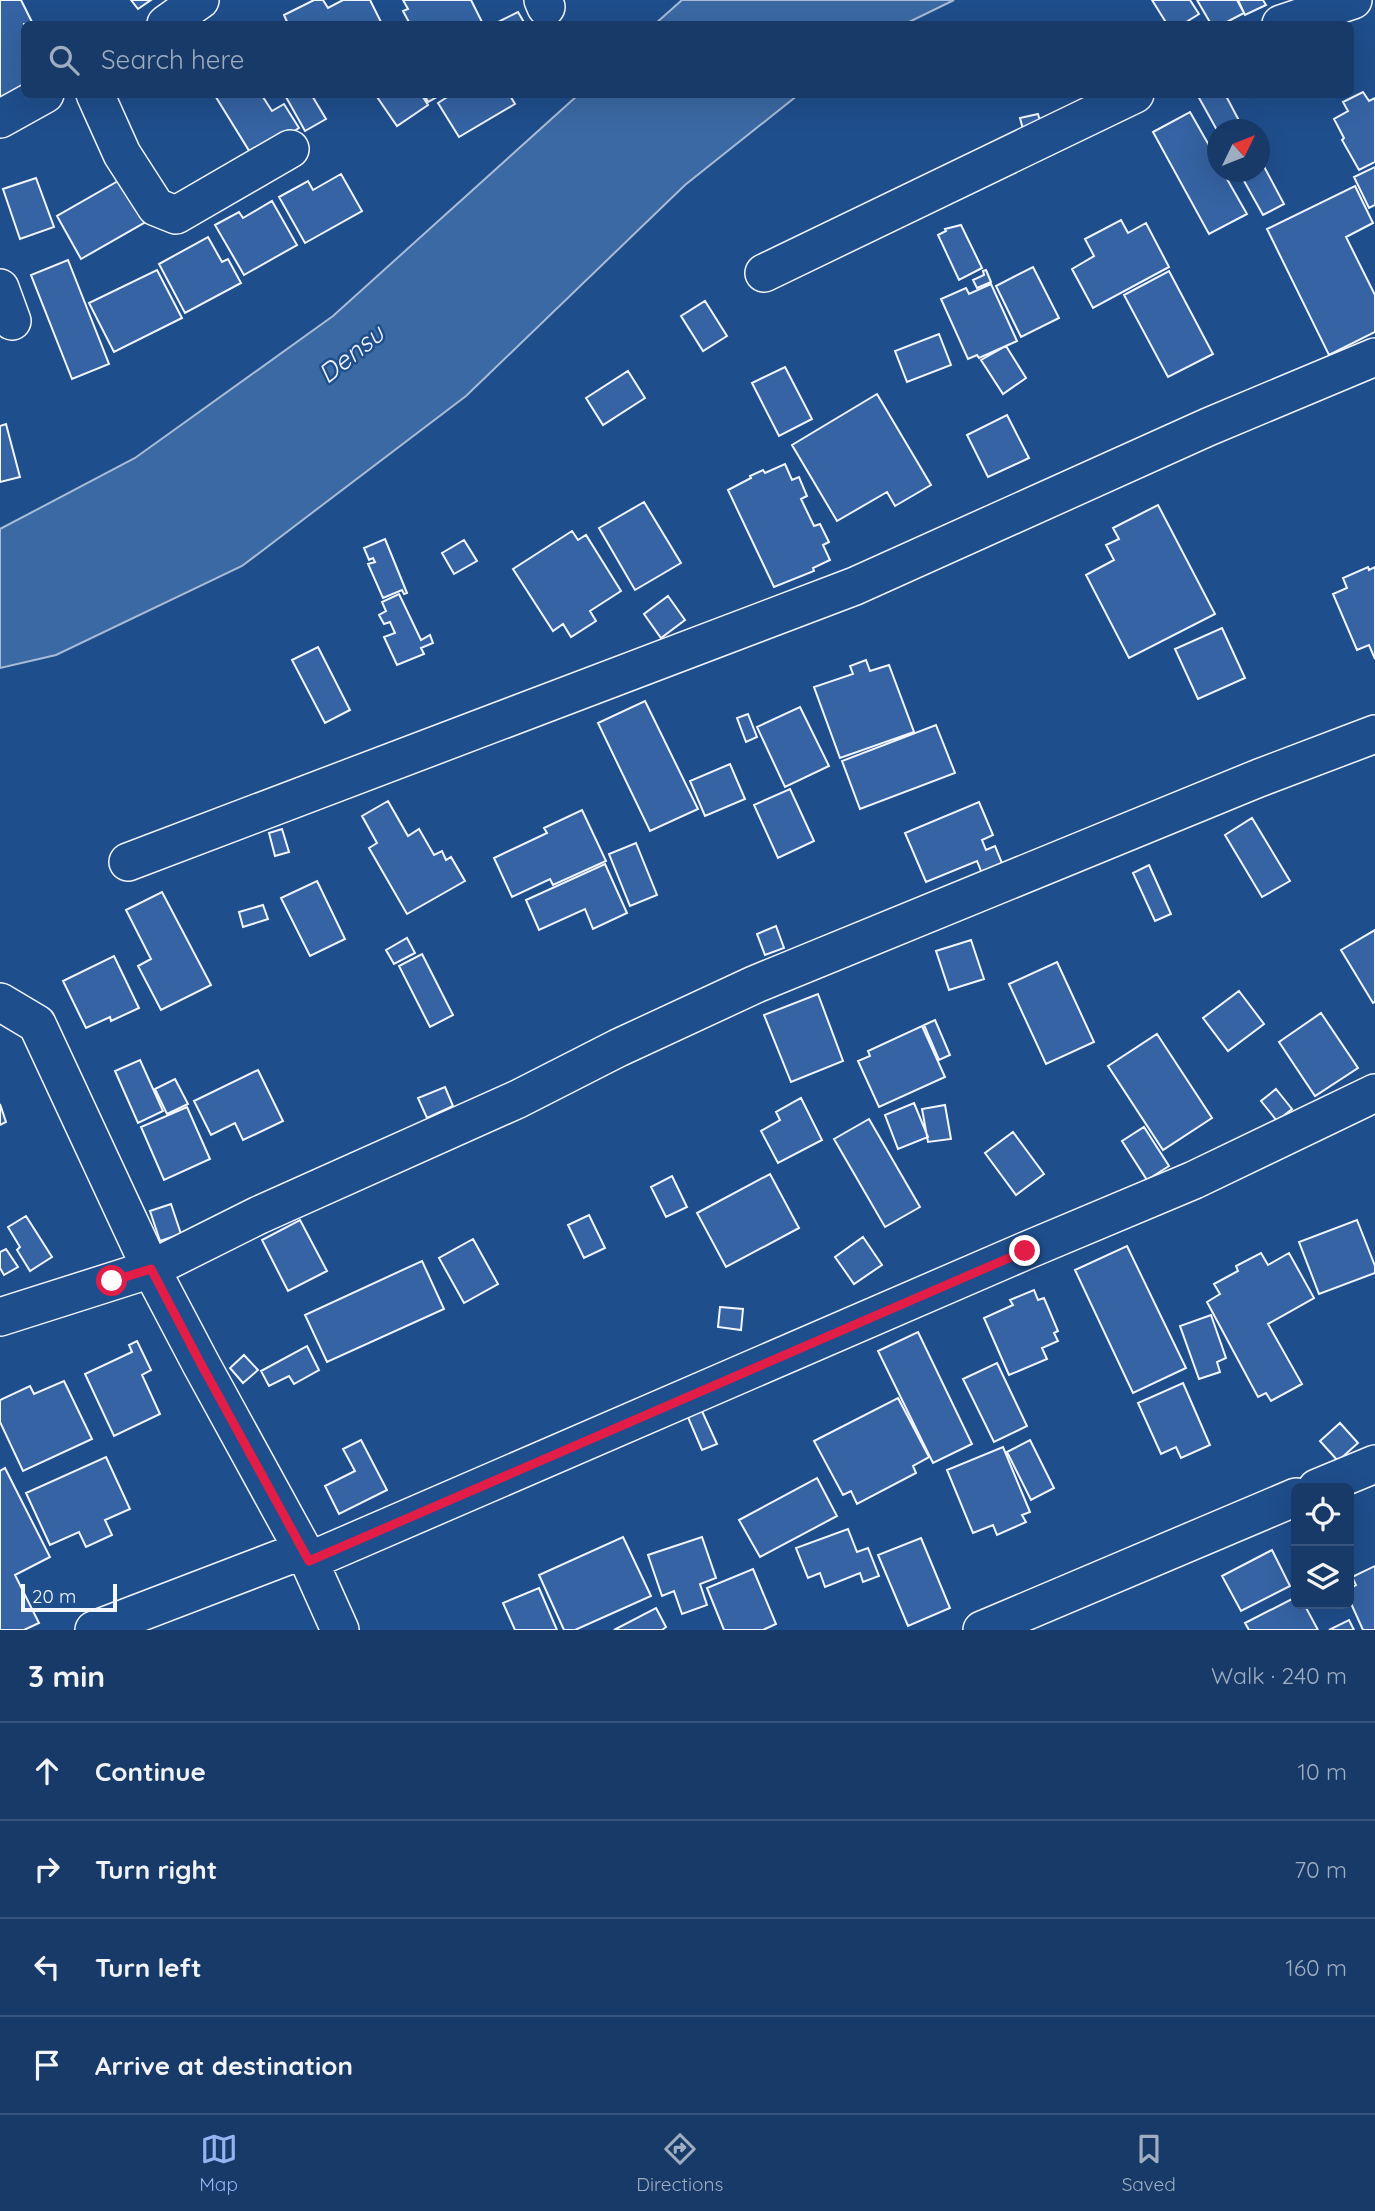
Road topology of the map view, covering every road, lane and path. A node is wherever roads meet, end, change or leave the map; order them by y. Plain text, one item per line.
1 (200, 0) edge
2 (1353, 0) edge
3 (170, 21) edge
4 (1290, 21) edge
5 (38, 98) edge
6 (97, 98) edge
7 (1127, 98) edge
8 (0, 119) edge
9 (290, 149) dead end
10 (764, 273) dead end
11 (1375, 357) edge
12 (1375, 733) edge
13 (128, 862) dead end
14 (0, 1002) edge
15 (1375, 1093) edge
16 (151, 1269) junction
17 (0, 1317) edge
18 (1375, 1464) edge
19 (1329, 1483) edge
20 (1291, 1499) edge
21 (306, 1555) junction
22 (94, 1630) edge
23 (340, 1630) edge
24 (982, 1630) edge

1 - 3 street
2 - 4 street
5 - 8 street
6 - 9 street
7 - 10 street
11 - 13 street
12 - 16 street
14 - 16 street
15 - 21 street
16 - 17 street
16 - 21 street
18 - 19 street
20 - 24 street
21 - 22 street
21 - 23 street

